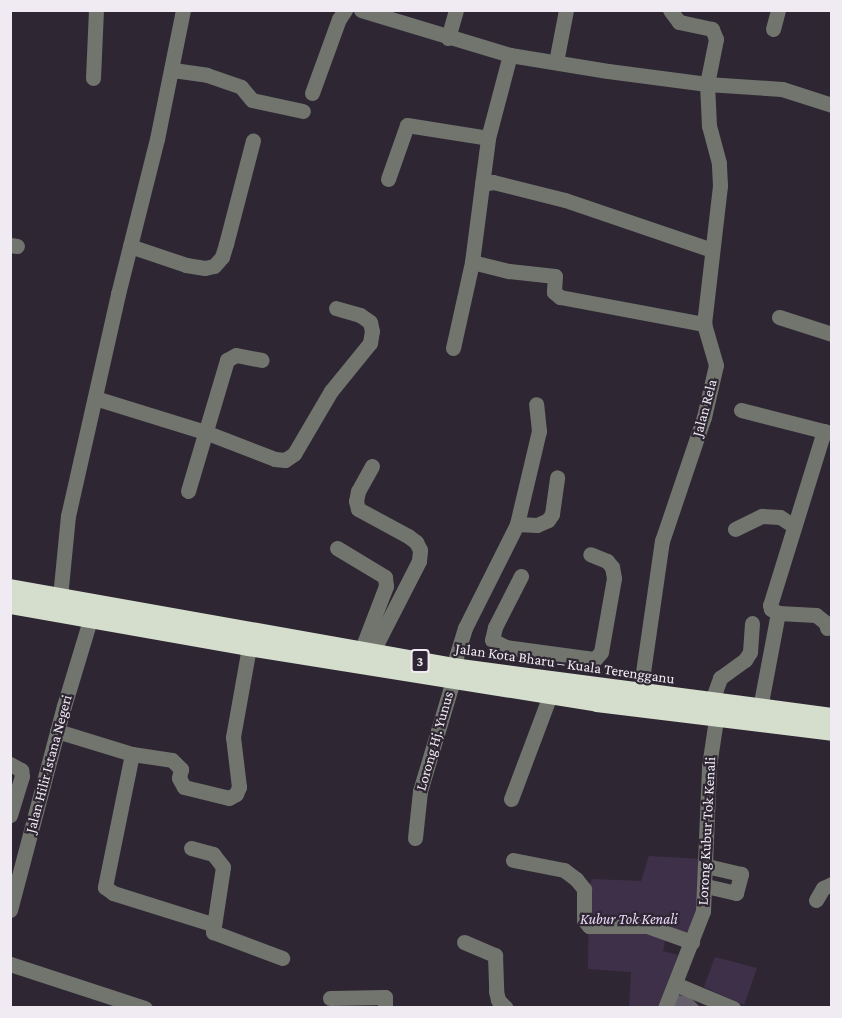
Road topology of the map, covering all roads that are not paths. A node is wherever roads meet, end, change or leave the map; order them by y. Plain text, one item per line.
1 (96, 10) edge
2 (183, 10) edge
3 (345, 10) edge
4 (362, 10) edge
5 (456, 10) edge
6 (566, 10) edge
7 (670, 10) edge
8 (778, 10) edge
9 (773, 29) dead end
10 (448, 38) junction
11 (510, 54) junction
12 (556, 62) junction
13 (173, 70) junction
14 (93, 78) dead end
15 (707, 84) junction
16 (312, 93) dead end
17 (831, 105) edge
18 (303, 111) dead end
19 (488, 138) junction
20 (254, 140) dead end
21 (388, 179) dead end
22 (482, 184) junction
23 (130, 246) junction
24 (712, 250) junction
25 (472, 262) junction
26 (336, 308) dead end
27 (779, 317) dead end
28 (704, 324) junction
29 (831, 334) edge
30 (453, 348) dead end
31 (262, 360) dead end
32 (95, 398) junction
33 (537, 404) dead end
34 (741, 410) dead end
35 (205, 432) junction
36 (828, 432) edge
37 (372, 466) dead end
38 (557, 477) dead end
39 (188, 491) dead end
40 (517, 524) junction
41 (794, 526) junction
42 (735, 529) dead end
43 (337, 548) dead end
44 (590, 554) dead end
45 (521, 576) dead end
46 (10, 588) edge
47 (60, 597) junction
48 (10, 605) edge
49 (778, 613) junction
50 (90, 620) junction
51 (752, 623) dead end
52 (827, 628) dead end
53 (249, 647) junction
54 (367, 652) junction
55 (564, 654) junction
56 (453, 673) junction
57 (554, 688) junction
58 (640, 693) junction
59 (760, 708) junction
60 (714, 711) junction
61 (831, 717) edge
62 (57, 731) junction
63 (831, 732) edge
64 (132, 754) junction
65 (10, 764) edge
66 (511, 798) dead end
67 (10, 815) edge
68 (415, 838) dead end
69 (191, 848) dead end
70 (513, 860) dead end
71 (706, 867) junction
72 (831, 884) edge
73 (706, 886) junction
74 (816, 900) dead end
75 (10, 910) edge
76 (212, 924) junction
77 (464, 942) dead end
78 (692, 942) junction
79 (282, 958) dead end
80 (10, 964) edge
81 (675, 984) junction
82 (330, 998) dead end
83 (145, 1008) edge
84 (385, 1008) edge
85 (506, 1008) edge
86 (665, 1008) edge
87 (733, 1008) edge

1 - 14 street
2 - 13 street
3 - 16 street
4 - 10 street
5 - 10 street
6 - 12 street
7 - 15 street, Jalan Rela
8 - 9 street
10 - 11 street
11 - 12 street
11 - 19 street
12 - 15 street
13 - 18 street
13 - 23 street
15 - 17 street
15 - 24 street, Jalan Rela
19 - 21 street
19 - 22 street
20 - 23 street
22 - 24 street
22 - 25 street
23 - 32 street
24 - 28 street, Jalan Rela
25 - 28 street
25 - 30 street
26 - 35 street
27 - 29 street
28 - 58 street, Jalan Rela
31 - 35 street
32 - 35 street
32 - 47 street
33 - 40 street, Lorong Hj. Yunus
34 - 36 street
35 - 39 street
36 - 41 street
37 - 54 street
38 - 40 street
40 - 56 street, Lorong Hj. Yunus
41 - 42 street
41 - 49 street
43 - 54 street
44 - 55 street
45 - 55 street
46 - 47 highway, Jalan Kota Bharu – Kuala Terengganu / 3
47 - 54 highway, Jalan Kota Bharu – Kuala Terengganu / 3
48 - 50 highway, Jalan Kota Bharu – Kuala Terengganu / 3
49 - 52 street
49 - 59 street
50 - 53 highway, Jalan Kota Bharu – Kuala Terengganu / 3
50 - 62 street, Jalan Hilir Istana Negeri
51 - 60 street, Lorong Kubur Tok Kenali
53 - 56 highway, Jalan Kota Bharu – Kuala Terengganu / 3
53 - 64 street
54 - 56 highway, Jalan Kota Bharu – Kuala Terengganu / 3
55 - 57 street
56 - 57 highway, Jalan Kota Bharu – Kuala Terengganu / 3
56 - 68 street, Lorong Hj. Yunus
57 - 58 highway, Jalan Kota Bharu – Kuala Terengganu / 3
57 - 60 highway, Jalan Kota Bharu – Kuala Terengganu / 3
57 - 66 street
58 - 60 highway, Jalan Kota Bharu – Kuala Terengganu / 3
59 - 60 highway, Jalan Kota Bharu – Kuala Terengganu / 3
59 - 61 highway, Jalan Kota Bharu – Kuala Terengganu / 3
60 - 63 highway, Jalan Kota Bharu – Kuala Terengganu / 3
60 - 71 street, Lorong Kubur Tok Kenali
62 - 64 street
62 - 75 street, Jalan Hilir Istana Negeri
64 - 76 street
65 - 67 street
69 - 76 street
70 - 78 street
71 - 73 street, Lorong Kubur Tok Kenali
71 - 73 street
72 - 74 street
73 - 78 street, Lorong Kubur Tok Kenali
76 - 79 street
77 - 85 street
78 - 81 street, Lorong Kubur Tok Kenali
80 - 83 street
81 - 86 street, Lorong Kubur Tok Kenali
81 - 87 street
82 - 84 street

